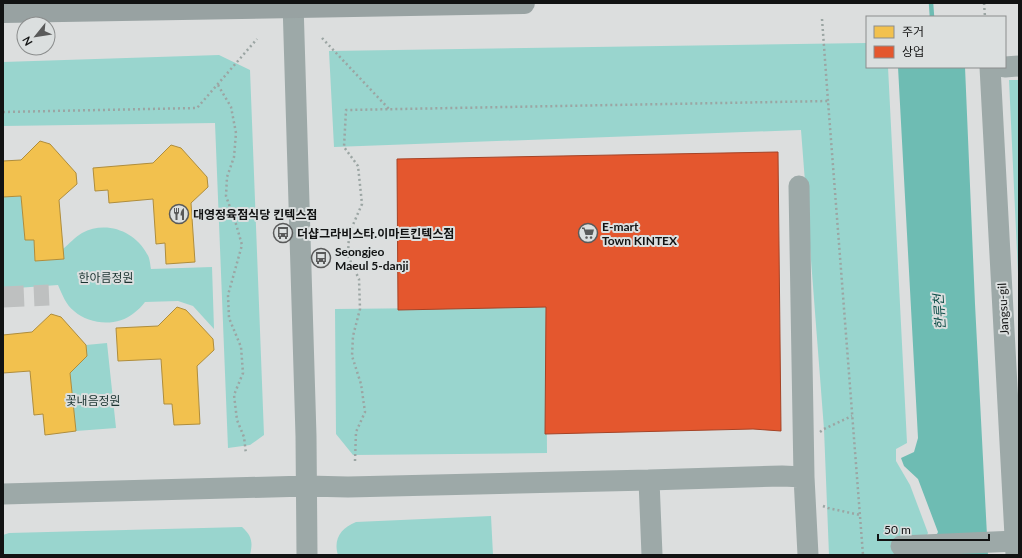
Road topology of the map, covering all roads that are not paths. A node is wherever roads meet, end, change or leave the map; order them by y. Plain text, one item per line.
1 (524, 3) edge
2 (293, 5) edge
3 (3, 12) edge
4 (1019, 66) edge
5 (1006, 67) edge
6 (990, 68) edge
7 (799, 186) dead end
8 (804, 477) junction
9 (649, 480) junction
10 (307, 486) junction
11 (3, 494) edge
12 (901, 546) dead end
13 (1016, 548) edge
14 (307, 555) edge
15 (652, 555) edge
16 (808, 555) edge

1 - 2 main road
2 - 3 main road
2 - 10 street
4 - 5 street
6 - 13 street, Jangsu-gil
7 - 8 street
8 - 9 street
8 - 16 street
9 - 10 street
9 - 15 street
10 - 11 street
10 - 14 street
12 - 13 street

